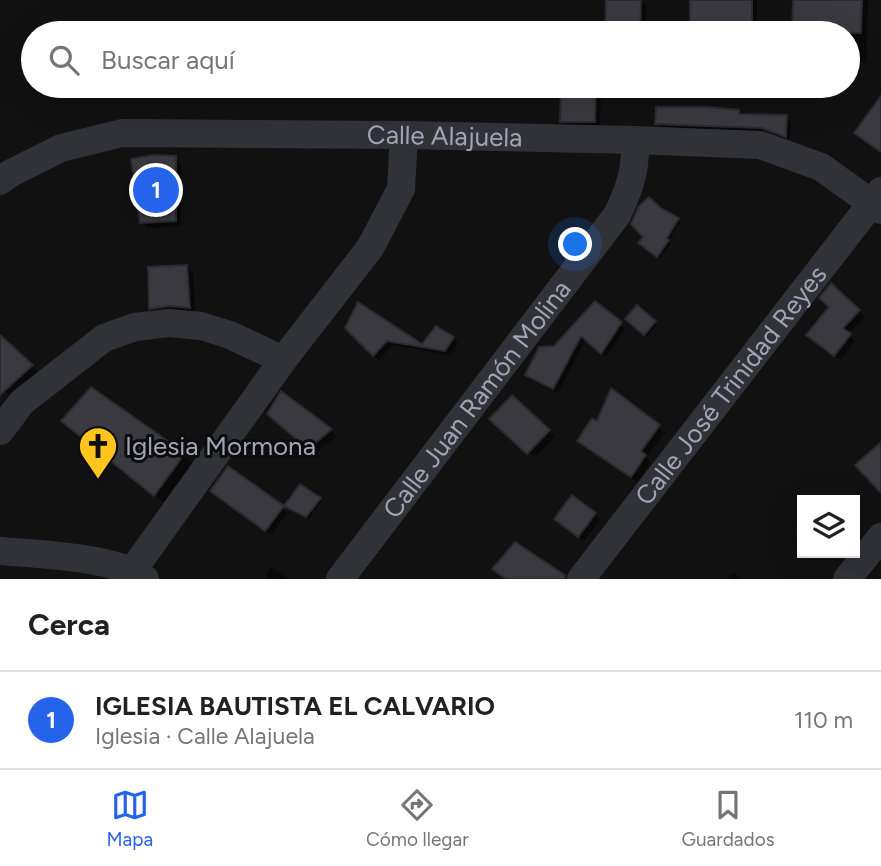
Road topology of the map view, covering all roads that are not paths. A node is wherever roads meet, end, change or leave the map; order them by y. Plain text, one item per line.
1 (404, 135) junction
2 (635, 140) junction
3 (0, 181) edge
4 (878, 201) edge
5 (283, 360) junction
6 (0, 431) edge
7 (881, 537) edge
8 (0, 551) edge
9 (139, 575) edge
10 (340, 579) edge
11 (581, 579) edge
12 (847, 579) edge

1 - 2 street, Calle Alajuela
1 - 3 street, Calle Alajuela
1 - 5 street
2 - 4 street, Calle Alajuela
2 - 10 street, Calle Juan Ramón Molina
4 - 11 street, Calle José Trinidad Reyes
5 - 6 street
5 - 9 street
7 - 12 street
8 - 9 street

